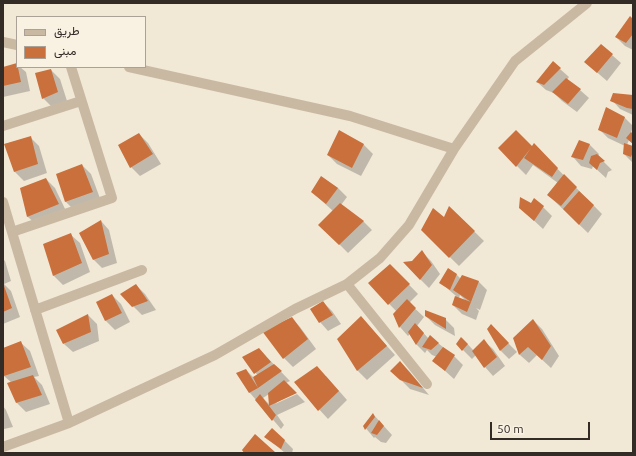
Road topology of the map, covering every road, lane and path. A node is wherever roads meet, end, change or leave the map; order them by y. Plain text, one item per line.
1 (587, 3) edge
2 (3, 42) edge
3 (16, 44) edge
4 (71, 68) edge
5 (134, 68) edge
6 (81, 101) junction
7 (3, 126) edge
8 (454, 149) junction
9 (3, 202) edge
10 (8, 228) edge
11 (142, 270) dead end
12 (347, 284) junction
13 (35, 310) junction
14 (427, 384) dead end
15 (69, 423) junction
16 (3, 447) edge

1 - 8 street
2 - 3 street
4 - 6 street
5 - 8 street
6 - 7 street
6 - 10 street
8 - 12 street
9 - 10 street
10 - 13 street
11 - 13 street
12 - 14 street
12 - 15 street
13 - 15 street
15 - 16 street

